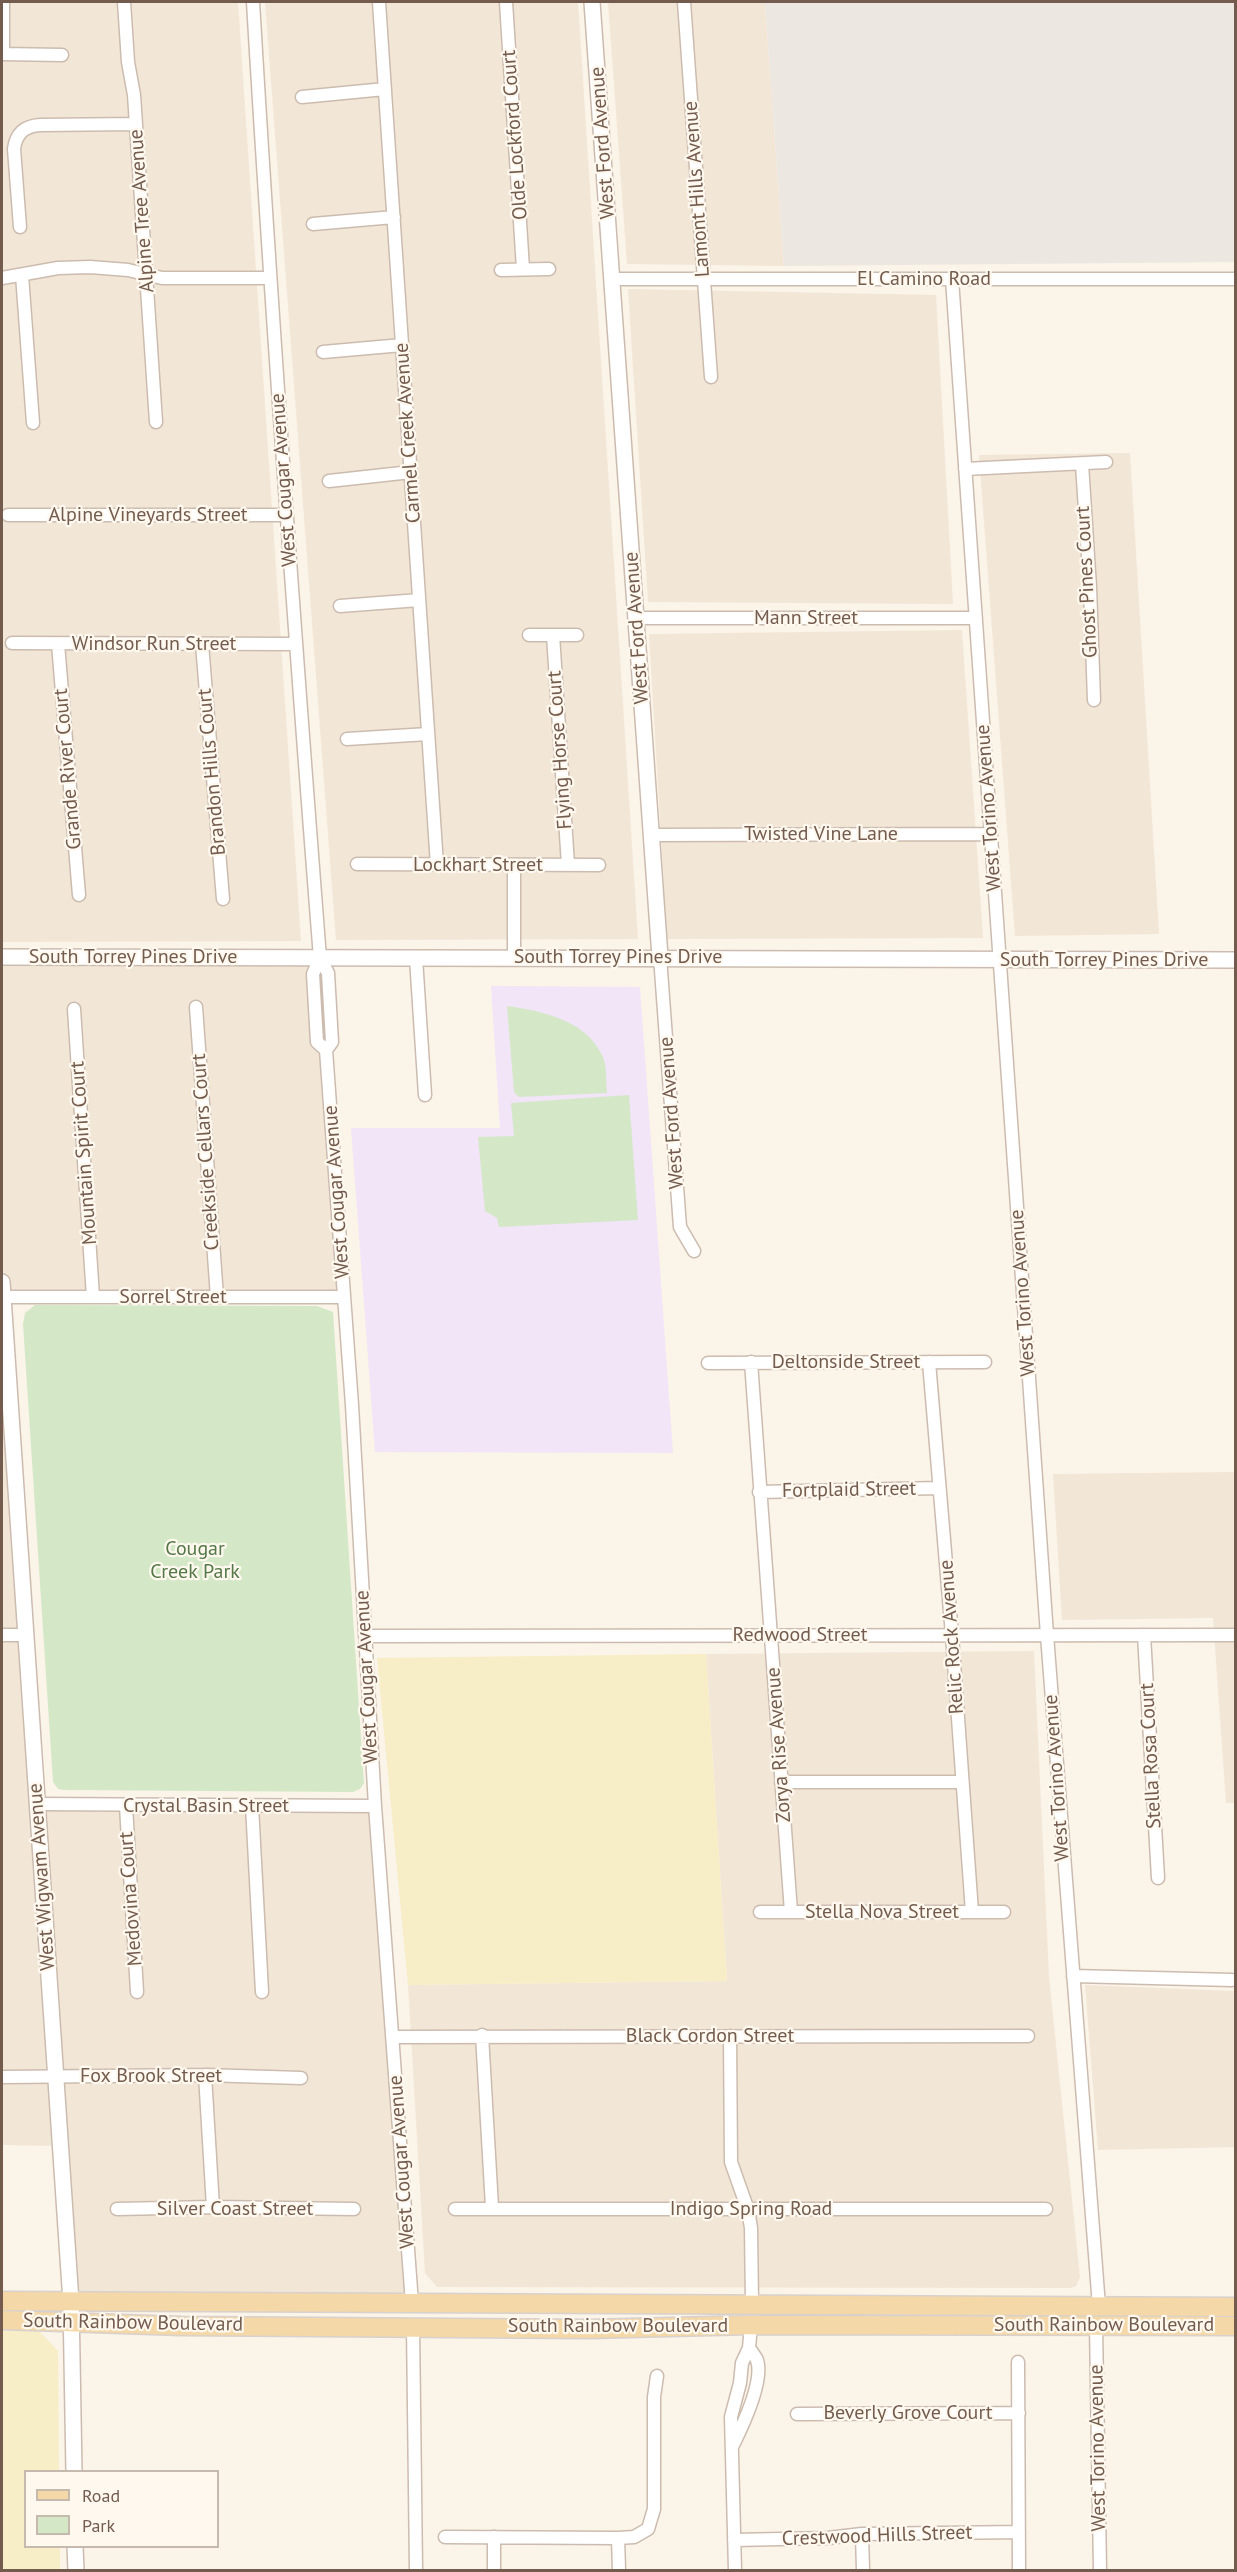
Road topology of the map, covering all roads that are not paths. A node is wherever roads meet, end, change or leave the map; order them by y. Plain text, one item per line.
1 (3, 2) edge
2 (124, 2) edge
3 (253, 2) edge
4 (379, 2) edge
5 (506, 2) edge
6 (592, 2) edge
7 (684, 2) edge
8 (2, 54) edge
9 (62, 55) dead end
10 (385, 89) junction
11 (302, 97) dead end
12 (136, 124) junction
13 (394, 217) junction
14 (313, 224) dead end
15 (20, 227) dead end
16 (523, 269) junction
17 (549, 269) dead end
18 (501, 270) dead end
19 (22, 275) junction
20 (147, 275) junction
21 (2, 278) edge
22 (269, 278) junction
23 (613, 279) junction
24 (704, 279) junction
25 (952, 279) junction
26 (1236, 279) edge
27 (402, 345) junction
28 (323, 352) dead end
29 (711, 377) dead end
30 (156, 422) dead end
31 (33, 423) dead end
32 (1106, 462) dead end
33 (1082, 464) junction
34 (965, 470) junction
35 (411, 472) junction
36 (329, 481) dead end
37 (8, 515) dead end
38 (287, 515) junction
39 (419, 600) junction
40 (340, 606) dead end
41 (636, 618) junction
42 (976, 618) junction
43 (529, 635) dead end
44 (553, 635) junction
45 (577, 635) dead end
46 (12, 643) dead end
47 (58, 644) junction
48 (202, 644) junction
49 (296, 644) junction
50 (1094, 700) dead end
51 (428, 734) junction
52 (347, 739) dead end
53 (991, 834) junction
54 (651, 835) junction
55 (357, 864) dead end
56 (437, 864) junction
57 (599, 865) dead end
58 (514, 866) junction
59 (568, 866) junction
60 (79, 895) dead end
61 (223, 899) dead end
62 (2, 957) edge
63 (514, 957) junction
64 (660, 957) junction
65 (320, 958) junction
66 (416, 958) junction
67 (999, 960) junction
68 (1236, 960) edge
69 (196, 1007) dead end
70 (74, 1009) dead end
71 (425, 1095) dead end
72 (694, 1251) dead end
73 (2, 1289) edge
74 (93, 1297) junction
75 (217, 1297) junction
76 (344, 1297) junction
77 (751, 1362) junction
78 (929, 1362) junction
79 (985, 1362) dead end
80 (708, 1363) dead end
81 (939, 1488) junction
82 (759, 1492) junction
83 (2, 1635) edge
84 (25, 1635) junction
85 (771, 1635) junction
86 (952, 1635) junction
87 (1047, 1635) junction
88 (1144, 1635) junction
89 (1236, 1635) edge
90 (365, 1636) junction
91 (782, 1782) junction
92 (962, 1782) junction
93 (37, 1804) junction
94 (126, 1806) junction
95 (252, 1806) junction
96 (375, 1806) junction
97 (1158, 1878) dead end
98 (760, 1912) dead end
99 (791, 1912) junction
100 (972, 1912) junction
101 (1004, 1912) dead end
102 (1072, 1976) junction
103 (1232, 1980) dead end
104 (137, 1992) dead end
105 (262, 1992) dead end
106 (482, 2035) junction
107 (729, 2036) junction
108 (1028, 2036) dead end
109 (392, 2037) junction
110 (205, 2075) junction
111 (55, 2076) junction
112 (2, 2077) edge
113 (301, 2078) dead end
114 (213, 2207) junction
115 (492, 2207) junction
116 (117, 2209) dead end
117 (354, 2209) dead end
118 (455, 2209) dead end
119 (1046, 2209) dead end
120 (748, 2210) junction
121 (2, 2301) edge
122 (71, 2302) junction
123 (412, 2303) junction
124 (523, 2304) junction
125 (752, 2304) junction
126 (854, 2305) junction
127 (1099, 2306) junction
128 (1210, 2306) junction
129 (1236, 2307) edge
130 (2, 2320) edge
131 (71, 2321) junction
132 (751, 2325) junction
133 (1026, 2325) junction
134 (1096, 2325) junction
135 (311, 2326) junction
136 (413, 2326) junction
137 (1236, 2326) edge
138 (664, 2327) junction
139 (1018, 2362) dead end
140 (657, 2376) dead end
141 (1018, 2413) junction
142 (797, 2414) dead end
143 (74, 2470) edge
144 (1019, 2532) junction
145 (862, 2534) junction
146 (445, 2537) dead end
147 (494, 2537) junction
148 (618, 2538) junction
149 (734, 2540) junction
150 (75, 2548) edge
151 (76, 2571) edge
152 (416, 2571) edge
153 (494, 2571) edge
154 (619, 2571) edge
155 (735, 2571) edge
156 (863, 2571) edge
157 (1019, 2571) edge
158 (1100, 2571) edge

1 - 8 street
2 - 12 street, Alpine Tree Avenue
3 - 22 street, West Cougar Avenue
4 - 10 street, Carmel Creek Avenue
5 - 16 street, Olde Lockford Court
6 - 23 street, West Ford Avenue
7 - 24 street, Lamont Hills Avenue
8 - 9 street
10 - 11 street
10 - 13 street, Carmel Creek Avenue
12 - 15 street
12 - 20 street, Alpine Tree Avenue
13 - 14 street
13 - 27 street, Carmel Creek Avenue
16 - 17 street
16 - 18 street
19 - 20 street
19 - 21 street
19 - 31 street
20 - 22 street
20 - 30 street, Alpine Tree Avenue
22 - 38 street, West Cougar Avenue
23 - 24 street, El Camino Road
23 - 41 street, West Ford Avenue
24 - 25 street, El Camino Road
24 - 29 street, Lamont Hills Avenue
25 - 26 street, El Camino Road
25 - 34 street, West Torino Avenue
27 - 28 street
27 - 35 street, Carmel Creek Avenue
32 - 33 street
33 - 34 street
33 - 50 street, Ghost Pines Court
34 - 42 street, West Torino Avenue
35 - 36 street
35 - 39 street, Carmel Creek Avenue
37 - 38 street, Alpine Vineyards Street
38 - 49 street, West Cougar Avenue
39 - 40 street
39 - 51 street, Carmel Creek Avenue
41 - 42 street, Mann Street
41 - 54 street, West Ford Avenue
42 - 53 street, West Torino Avenue
43 - 44 street
44 - 45 street
44 - 59 street, Flying Horse Court
46 - 47 street, Windsor Run Street
47 - 48 street, Windsor Run Street
47 - 60 street, Grande River Court
48 - 49 street, Windsor Run Street
48 - 61 street, Brandon Hills Court
49 - 65 street, West Cougar Avenue
51 - 52 street
51 - 56 street, Carmel Creek Avenue
53 - 54 street, Twisted Vine Lane
53 - 67 street, West Torino Avenue
54 - 64 street, West Ford Avenue
55 - 56 street, Lockhart Street
56 - 58 street, Lockhart Street
57 - 59 street, Lockhart Street
58 - 59 street, Lockhart Street
58 - 63 street
62 - 65 street, South Torrey Pines Drive
63 - 64 street, South Torrey Pines Drive
63 - 66 street, South Torrey Pines Drive
64 - 67 street, South Torrey Pines Drive
64 - 72 street, West Ford Avenue
65 - 66 street, South Torrey Pines Drive
65 - 76 street, West Cougar Avenue
66 - 71 street
67 - 68 street, South Torrey Pines Drive
67 - 87 street, West Torino Avenue
69 - 75 street, Creekside Cellars Court
70 - 74 street, Mountain Spirit Court
73 - 74 street, Sorrel Street
73 - 84 street, West Wigwam Avenue
74 - 75 street, Sorrel Street
75 - 76 street, Sorrel Street
76 - 90 street, West Cougar Avenue
77 - 78 street, Deltonside Street
77 - 80 street, Deltonside Street
77 - 82 street, Zorya Rise Avenue
78 - 79 street, Deltonside Street
78 - 81 street, Relic Rock Avenue
81 - 82 street, Fortplaid Street
81 - 86 street, Relic Rock Avenue
82 - 85 street, Zorya Rise Avenue
83 - 84 street
84 - 93 street, West Wigwam Avenue
85 - 86 street, Redwood Street
85 - 90 street, Redwood Street
85 - 91 street, Zorya Rise Avenue
86 - 87 street, Redwood Street
86 - 92 street, Relic Rock Avenue
87 - 88 street, Redwood Street
87 - 102 street, West Torino Avenue
88 - 89 street, Redwood Street
88 - 97 street, Stella Rosa Court
90 - 96 street, West Cougar Avenue
91 - 92 street
91 - 99 street, Zorya Rise Avenue
92 - 100 street, Relic Rock Avenue
93 - 94 street, Crystal Basin Street
93 - 111 street, West Wigwam Avenue
94 - 95 street, Crystal Basin Street
94 - 104 street, Medovina Court
95 - 96 street, Crystal Basin Street
95 - 105 street
96 - 109 street, West Cougar Avenue
98 - 99 street, Stella Nova Street
99 - 100 street, Stella Nova Street
100 - 101 street, Stella Nova Street
102 - 103 street
102 - 127 street, West Torino Avenue
106 - 107 street, Black Cordon Street
106 - 109 street, Black Cordon Street
106 - 115 street
107 - 108 street, Black Cordon Street
107 - 120 street
109 - 123 street, West Cougar Avenue
110 - 111 street, Fox Brook Street
110 - 113 street, Fox Brook Street
110 - 114 street
111 - 112 street, Fox Brook Street
111 - 122 street, West Wigwam Avenue
114 - 116 street, Silver Coast Street
114 - 117 street, Silver Coast Street
115 - 118 street, Indigo Spring Road
115 - 120 street, Indigo Spring Road
119 - 120 street, Indigo Spring Road
120 - 125 street
121 - 122 main road, South Rainbow Boulevard
122 - 123 main road, South Rainbow Boulevard
122 - 131 street, West Wigwam Avenue
123 - 124 main road, South Rainbow Boulevard
123 - 135 main road
124 - 125 main road, South Rainbow Boulevard
124 - 136 main road
125 - 126 main road, South Rainbow Boulevard
125 - 138 main road
126 - 127 main road, South Rainbow Boulevard
126 - 132 main road
127 - 128 main road, South Rainbow Boulevard
127 - 133 main road
128 - 129 main road, South Rainbow Boulevard
128 - 134 main road
130 - 131 main road, South Rainbow Boulevard
131 - 135 main road, South Rainbow Boulevard
131 - 143 street, West Wigwam Avenue
132 - 133 main road, South Rainbow Boulevard
132 - 138 main road, South Rainbow Boulevard
132 - 149 street
133 - 134 main road, South Rainbow Boulevard
134 - 137 main road, South Rainbow Boulevard
134 - 158 street, West Torino Avenue
135 - 136 main road, South Rainbow Boulevard
136 - 138 main road, South Rainbow Boulevard
136 - 152 street
139 - 141 street
140 - 148 street
141 - 142 street, Beverly Grove Court
141 - 144 street
144 - 145 street, Crestwood Hills Street
144 - 157 street
145 - 149 street, Crestwood Hills Street
145 - 156 street
146 - 147 street
147 - 148 street
147 - 153 street
148 - 154 street
149 - 155 street
150 - 151 street

